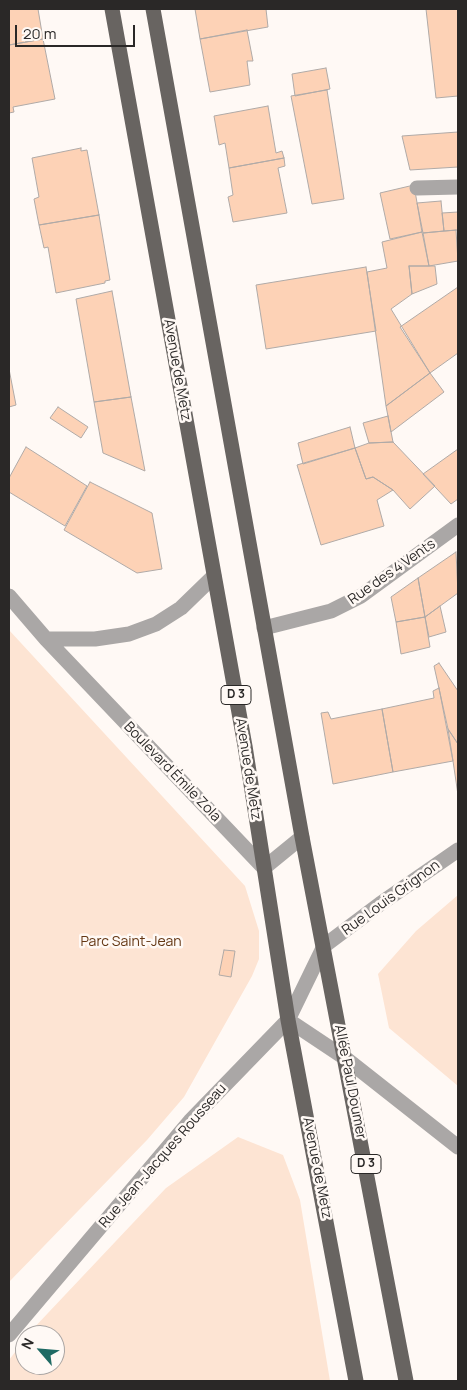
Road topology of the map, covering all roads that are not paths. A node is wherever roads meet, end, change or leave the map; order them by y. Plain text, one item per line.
1 (112, 9) edge
2 (153, 9) edge
3 (458, 187) edge
4 (417, 188) dead end
5 (458, 525) edge
6 (214, 576) junction
7 (9, 596) edge
8 (264, 628) junction
9 (46, 639) junction
10 (302, 836) junction
11 (458, 850) edge
12 (264, 868) junction
13 (324, 946) junction
14 (288, 1020) junction
15 (345, 1058) junction
16 (458, 1147) edge
17 (9, 1335) edge
18 (356, 1381) edge
19 (406, 1381) edge

1 - 6 main road, Avenue de Metz / D 3
2 - 8 main road, D 3
3 - 4 street
5 - 8 street, Rue des 4 Vents
6 - 9 street
6 - 12 main road, Avenue de Metz / D 3
7 - 9 street, Boulevard Émile Zola
8 - 10 main road, D 3
9 - 12 street, Boulevard Émile Zola
10 - 12 street
10 - 13 main road, Allée Paul Doumer / D 3
11 - 13 street, Rue Louis Grignon
12 - 14 main road, Avenue de Metz / D 3
13 - 14 street, Rue Jean-Jacques Rousseau
13 - 15 main road, Allée Paul Doumer / D 3
14 - 15 street
14 - 17 street, Rue Jean-Jacques Rousseau
14 - 18 main road, Avenue de Metz / D 3
15 - 16 street
15 - 19 main road, Allée Paul Doumer / D 3

